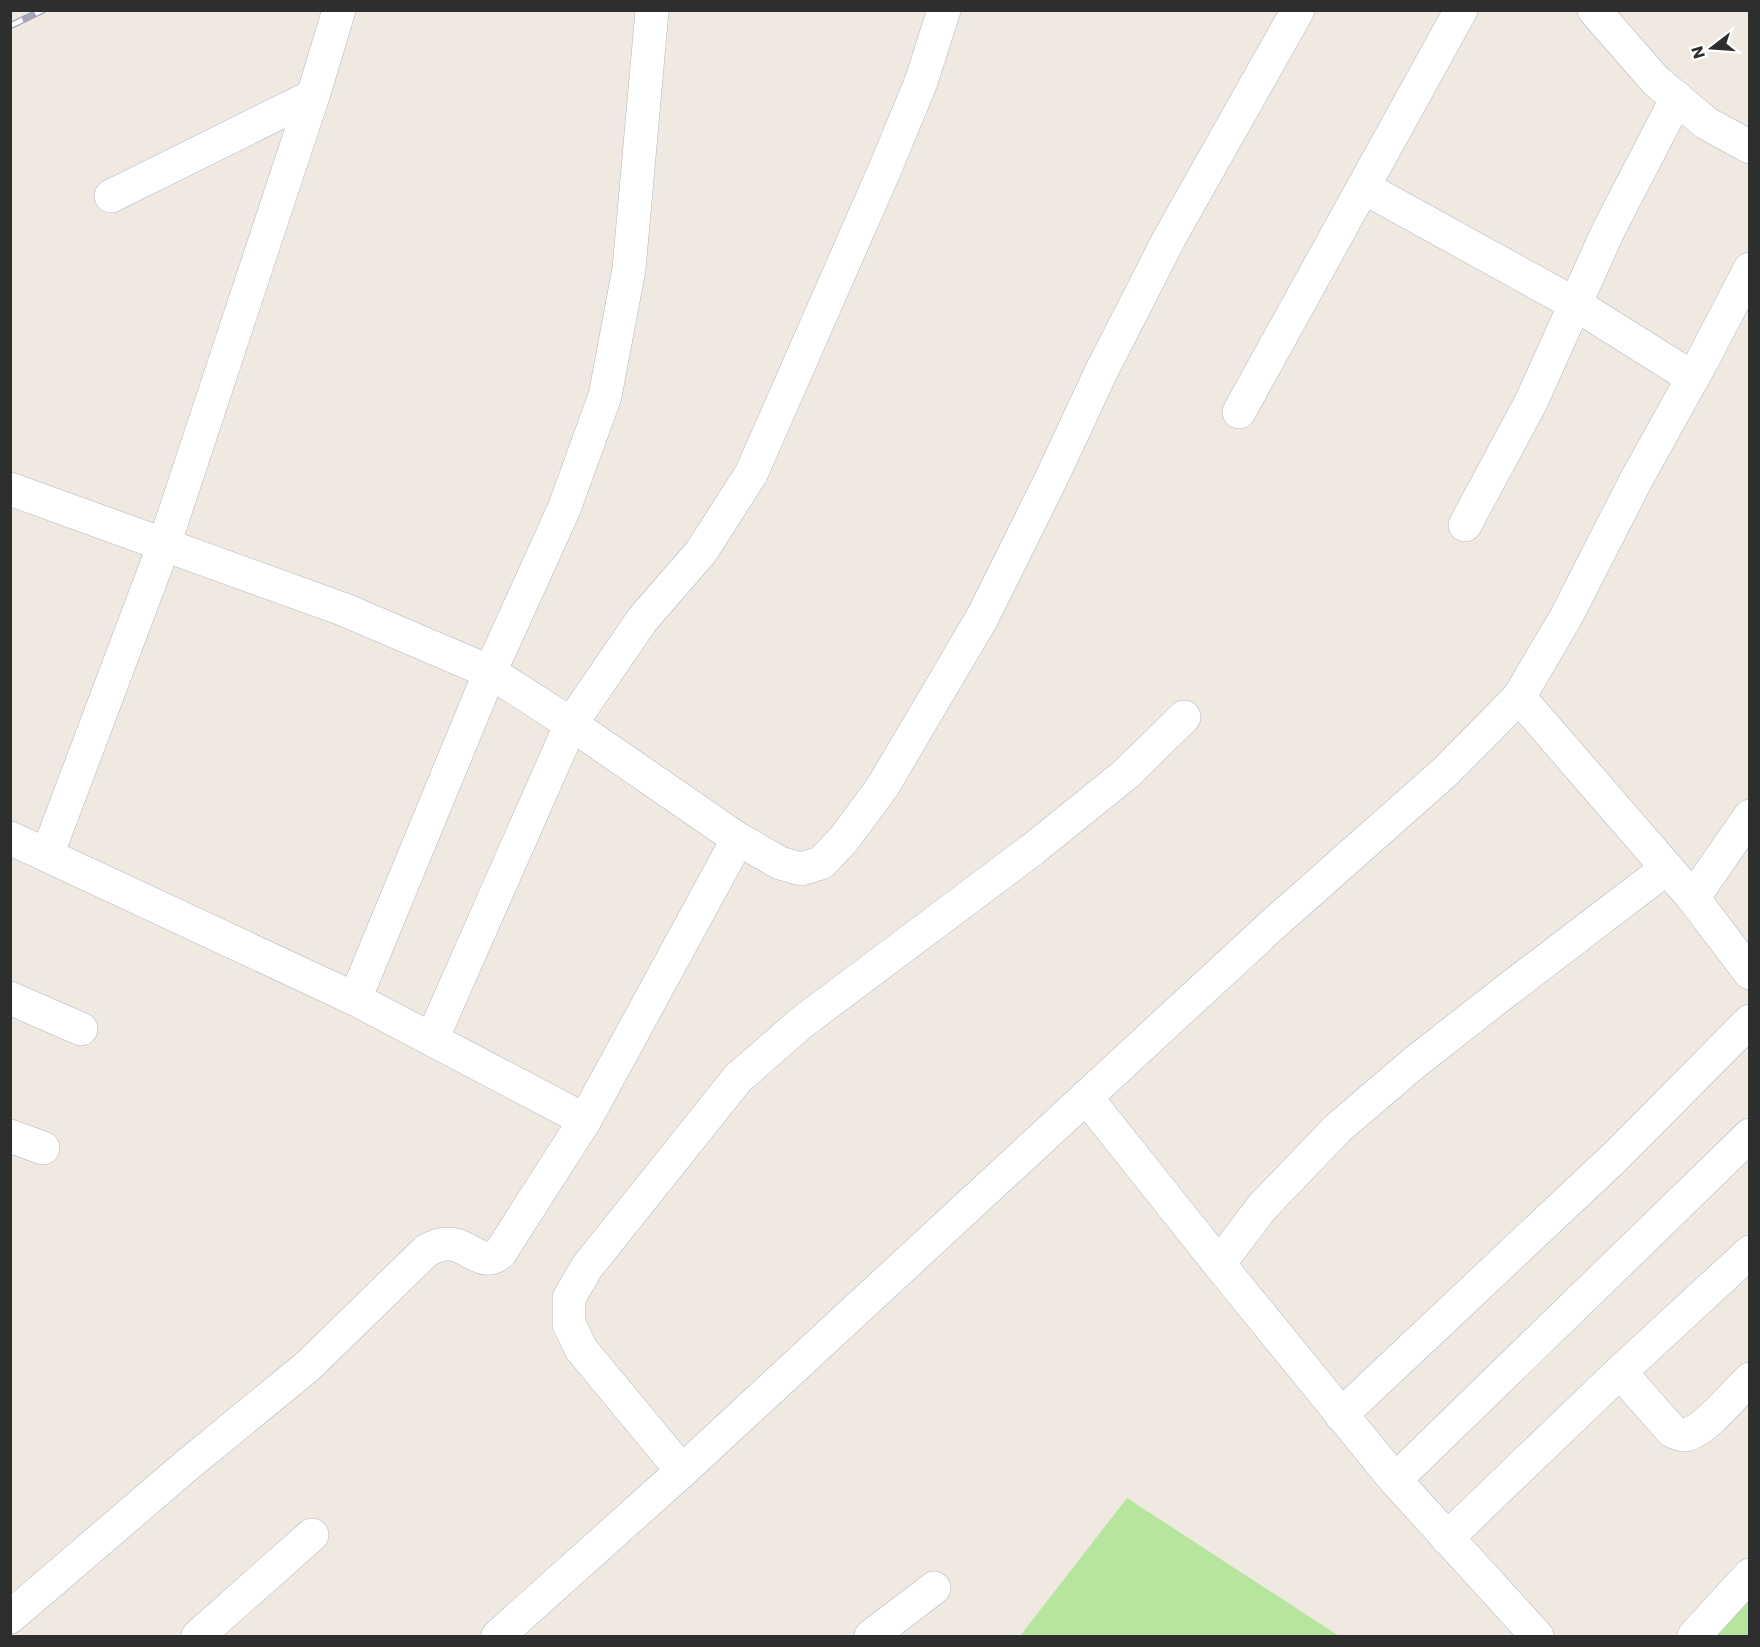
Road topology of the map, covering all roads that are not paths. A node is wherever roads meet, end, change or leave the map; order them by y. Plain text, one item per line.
1 (339, 10) edge
2 (944, 10) edge
3 (1298, 10) edge
4 (1461, 10) edge
5 (652, 11) edge
6 (1598, 13) edge
7 (313, 96) junction
8 (1677, 98) junction
9 (1749, 147) edge
10 (1363, 187) junction
11 (111, 196) dead end
12 (1749, 269) edge
13 (1575, 304) junction
14 (1693, 378) junction
15 (1239, 412) dead end
16 (10, 489) edge
17 (1465, 525) dead end
18 (164, 545) junction
19 (490, 672) junction
20 (1519, 697) junction
21 (1184, 717) dead end
22 (571, 724) junction
23 (1749, 816) edge
24 (10, 838) edge
25 (738, 839) junction
26 (47, 855) junction
27 (1667, 868) junction
28 (1693, 898) junction
29 (1749, 973) edge
30 (10, 998) edge
31 (355, 999) junction
32 (1749, 1021) edge
33 (81, 1029) dead end
34 (432, 1039) junction
35 (1086, 1097) junction
36 (585, 1120) junction
37 (1749, 1135) edge
38 (10, 1136) edge
39 (43, 1148) dead end
40 (1749, 1252) edge
41 (1219, 1264) junction
42 (1620, 1372) junction
43 (1749, 1379) edge
44 (1341, 1414) junction
45 (682, 1471) junction
46 (1395, 1480) junction
47 (312, 1535) dead end
48 (1447, 1538) junction
49 (1749, 1575) edge
50 (934, 1588) dead end
51 (10, 1617) edge
52 (198, 1636) edge
53 (498, 1636) edge
54 (872, 1636) edge
55 (1537, 1636) edge
56 (1694, 1636) edge

1 - 7 street
2 - 22 street
3 - 25 street
4 - 10 street
5 - 19 street
6 - 8 street
7 - 11 street
7 - 18 street
8 - 9 street
8 - 13 street
10 - 13 street
10 - 15 street
12 - 14 street
13 - 14 street
13 - 17 street
14 - 20 street
16 - 18 street
18 - 19 street
18 - 26 street
19 - 22 street
19 - 31 street
20 - 27 street
20 - 35 street
21 - 45 street
22 - 25 street
22 - 34 street
23 - 28 street
24 - 26 street
25 - 36 street
26 - 31 street
27 - 28 street
27 - 41 street
28 - 29 street
30 - 33 street
31 - 34 street
32 - 44 street
34 - 36 street
35 - 41 street
35 - 45 street
36 - 51 street
37 - 46 street
38 - 39 street
40 - 42 street
41 - 44 street
42 - 43 street
42 - 48 street
44 - 46 street
45 - 53 street
46 - 48 street
47 - 52 street
48 - 55 street
49 - 56 street
50 - 54 street

